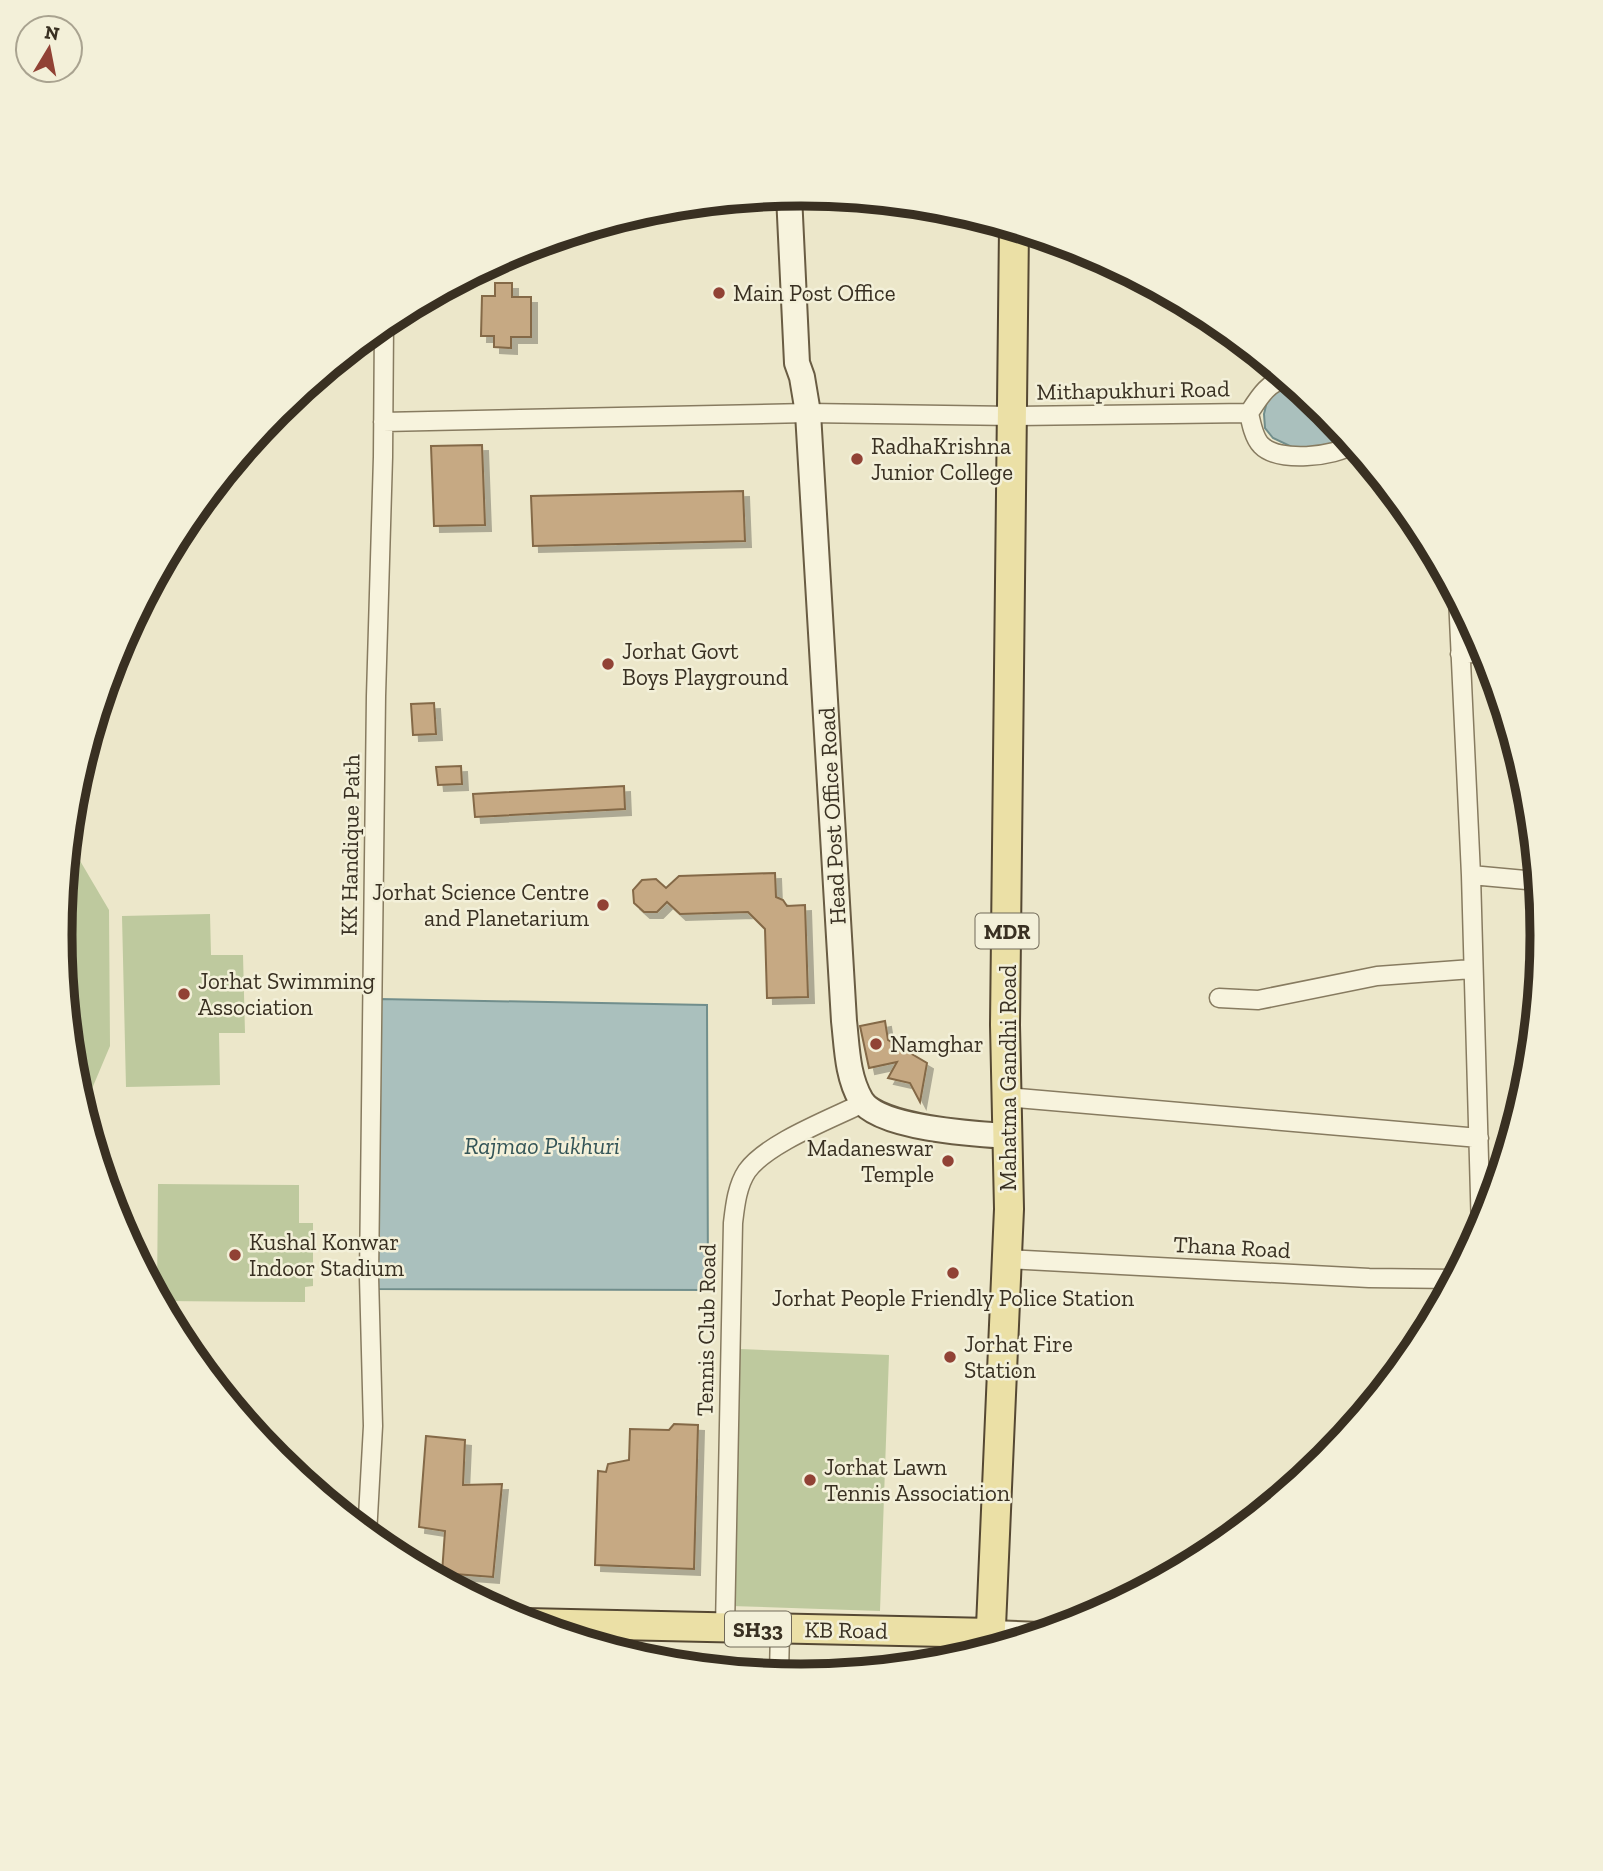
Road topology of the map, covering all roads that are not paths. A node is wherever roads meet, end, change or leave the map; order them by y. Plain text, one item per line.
1 (790, 206) edge
2 (800, 206) edge
3 (1014, 238) edge
4 (384, 338) edge
5 (802, 377) junction
6 (1276, 381) edge
7 (808, 413) junction
8 (1249, 413) junction
9 (1013, 416) junction
10 (383, 422) junction
11 (1345, 448) edge
12 (1459, 619) edge
13 (1475, 653) edge
14 (1460, 654) junction
15 (1471, 875) junction
16 (1529, 880) edge
17 (1472, 969) junction
18 (1219, 998) dead end
19 (1006, 1097) junction
20 (863, 1103) junction
21 (1007, 1136) junction
22 (1479, 1138) junction
23 (1480, 1203) edge
24 (1007, 1259) junction
25 (1445, 1279) edge
26 (369, 1522) edge
27 (559, 1624) edge
28 (725, 1628) junction
29 (780, 1629) junction
30 (990, 1640) edge
31 (983, 1642) edge
32 (779, 1665) edge

1 - 5 street, Head Post Office Road
2 - 5 street, Head Post Office Road
3 - 9 main road, Mahatma Gandhi Road / MDR
4 - 10 street, KK Handique Path
5 - 7 street, Head Post Office Road
6 - 8 street
7 - 9 street, Mithapukhuri Road
7 - 10 street, Mithapukhuri Road
7 - 20 street, Head Post Office Road
8 - 9 street, Mithapukhuri Road
8 - 11 street, Mithapukhuri Road
9 - 19 main road, Mahatma Gandhi Road / MDR
10 - 26 street, KK Handique Path
12 - 14 street
13 - 14 street
14 - 15 street
15 - 16 street
15 - 17 street
17 - 18 street
17 - 22 street
19 - 21 main road, Mahatma Gandhi Road / MDR
19 - 22 street
20 - 21 street
20 - 28 street, Tennis Club Road
21 - 24 main road, Mahatma Gandhi Road / MDR
22 - 23 street
24 - 25 street, Thana Road
24 - 30 main road, Mahatma Gandhi Road / MDR
27 - 28 main road, KB Road / SH33
28 - 29 main road, KB Road / SH33
29 - 31 main road, KB Road / SH33
29 - 32 street

